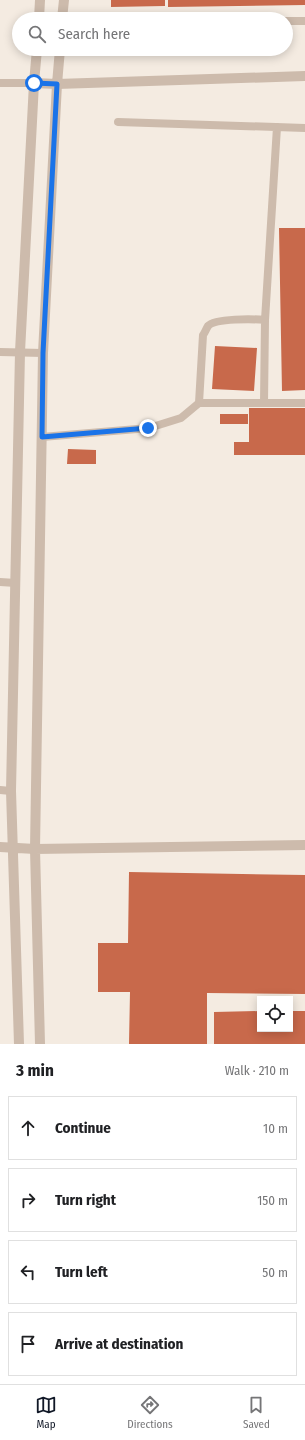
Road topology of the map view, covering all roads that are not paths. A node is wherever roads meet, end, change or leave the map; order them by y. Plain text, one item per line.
1 (40, 0) edge
2 (64, 0) edge
3 (39, 12) edge
4 (63, 12) edge
5 (293, 21) edge
6 (305, 21) edge
7 (36, 56) edge
8 (59, 56) edge
9 (305, 76) edge
10 (0, 83) edge
11 (34, 83) junction
12 (57, 84) junction
13 (118, 122) dead end
14 (277, 127) junction
15 (305, 128) edge
16 (265, 320) junction
17 (0, 352) edge
18 (20, 352) junction
19 (43, 353) junction
20 (199, 403) junction
21 (264, 403) junction
22 (305, 403) edge
23 (42, 437) junction
24 (0, 582) edge
25 (16, 583) junction
26 (0, 790) edge
27 (11, 791) junction
28 (305, 845) edge
29 (0, 847) edge
30 (14, 848) junction
31 (35, 849) junction
32 (19, 1044) edge
33 (40, 1044) edge

1 - 3 street
2 - 4 street
5 - 6 lane
7 - 11 street
8 - 12 street
9 - 12 street
10 - 11 lane
11 - 12 street
11 - 18 street
12 - 19 street
13 - 14 lane
14 - 15 lane
14 - 16 lane
16 - 20 lane
16 - 21 lane
17 - 18 lane
18 - 19 lane
18 - 25 street
19 - 23 street
20 - 21 lane
20 - 23 lane
21 - 22 lane
23 - 31 street
24 - 25 lane
25 - 27 street
26 - 27 lane
27 - 30 street
28 - 31 street
29 - 30 street
30 - 31 street
30 - 32 street
31 - 33 street

